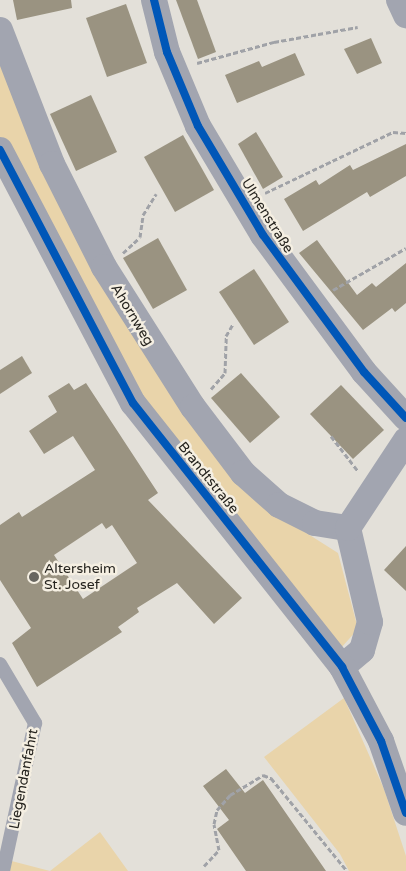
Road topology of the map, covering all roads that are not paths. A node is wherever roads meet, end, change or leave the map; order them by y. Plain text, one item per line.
1 (154, 0) edge
2 (399, 0) edge
3 (406, 15) edge
4 (0, 30) edge
5 (0, 150) edge
6 (406, 418) edge
7 (406, 440) edge
8 (348, 528) junction
9 (0, 664) edge
10 (342, 667) junction
11 (406, 813) edge
12 (2, 871) edge

1 - 6 street, Ulmenstraße
2 - 3 street
4 - 8 street, Ahornweg
5 - 10 street, Brandtstraße
7 - 8 street
8 - 10 street
9 - 12 lane, Liegendanfahrt
10 - 11 street, Brandtstraße

